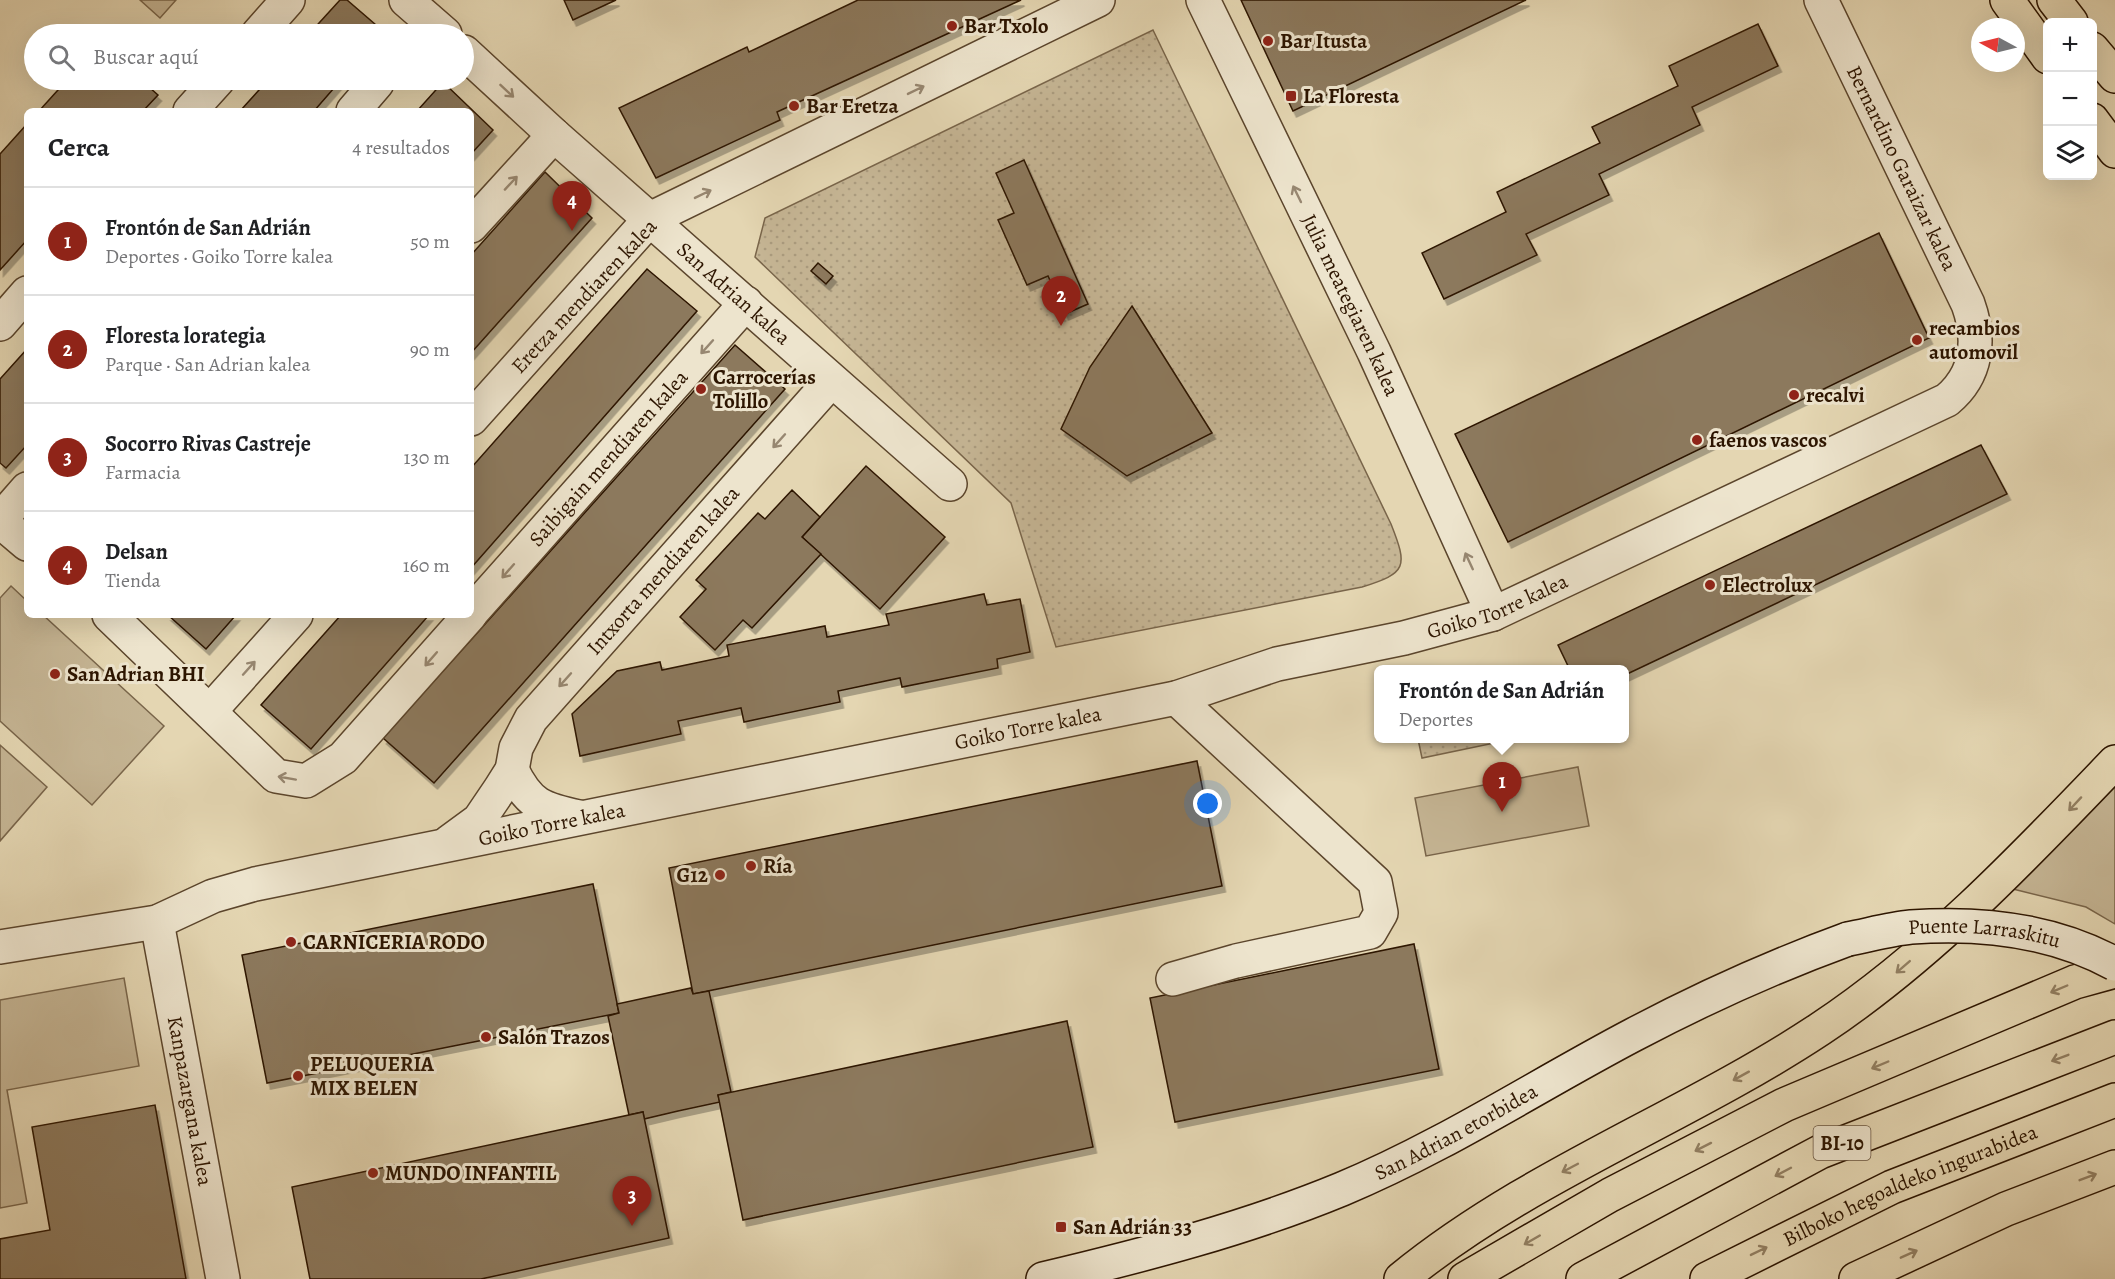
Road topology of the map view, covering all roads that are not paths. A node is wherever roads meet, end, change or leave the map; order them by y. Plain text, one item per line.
1 (288, 0) edge
2 (406, 0) edge
3 (1098, 0) edge
4 (1203, 0) edge
5 (1821, 0) edge
6 (2007, 0) edge
7 (2054, 0) edge
8 (2068, 18) edge
9 (267, 24) edge
10 (434, 24) edge
11 (2043, 50) edge
12 (2097, 55) edge
13 (474, 61) edge
14 (2115, 76) edge
15 (209, 90) edge
16 (372, 90) edge
17 (192, 108) edge
18 (356, 108) edge
19 (2096, 126) edge
20 (554, 135) junction
21 (2115, 151) edge
22 (650, 219) junction
23 (474, 223) edge
24 (24, 296) edge
25 (746, 303) junction
26 (0, 324) edge
27 (1976, 339) joint
28 (831, 381) junction
29 (474, 416) edge
30 (950, 484) dead end
31 (24, 492) edge
32 (0, 520) edge
33 (24, 541) edge
34 (474, 609) edge
35 (1493, 614) junction
36 (113, 618) edge
37 (293, 618) edge
38 (466, 618) edge
39 (1176, 698) junction
40 (210, 711) junction
41 (2115, 762) edge
42 (512, 770) junction
43 (586, 818) junction
44 (445, 845) junction
45 (157, 922) junction
46 (1848, 939) joint
47 (0, 947) edge
48 (2115, 964) edge
49 (2115, 971) edge
50 (1173, 979) dead end
51 (2115, 1037) edge
52 (2115, 1100) edge
53 (2115, 1167) edge
54 (223, 1279) edge
55 (1043, 1279) edge
56 (1401, 1279) edge
57 (1465, 1279) edge
58 (1583, 1279) edge
59 (1707, 1279) edge
60 (1856, 1279) edge

1 - 9 street
2 - 10 street
22 -> 3 street, Eretza mendiaren kalea
35 -> 4 street, Julia meategiaren kalea
5 - 27 street, Bernardino Garaizar kalea
6 - 11 highway
7 - 8 highway
12 - 14 highway
13 -> 20 street, San Adrian kalea
15 - 17 street
16 - 18 street
19 - 21 highway
20 - 22 street, San Adrian kalea
23 -> 20 street
22 - 25 street, San Adrian kalea
22 - 29 street, Eretza mendiaren kalea
24 - 26 street
25 - 28 street, San Adrian kalea
25 -> 34 street, Saibigain mendiaren kalea
27 - 35 street, Goiko Torre kalea
28 - 30 street, San Adrian kalea
28 -> 42 street, Intxorta mendiaren kalea
31 - 32 street
32 - 33 street
35 - 39 street, Goiko Torre kalea
36 - 40 street, Saibigain mendiaren kalea
40 -> 37 street
38 -> 40 street, Saibigain mendiaren kalea
39 - 43 street, Goiko Torre kalea
39 - 50 street
41 -> 56 highway
42 - 43 street
42 - 44 street, Intxorta mendiaren kalea
43 - 44 street, Goiko Torre kalea
44 - 45 street, Goiko Torre kalea
45 - 47 street, Goiko Torre kalea
45 - 54 street, Kanpazargana kalea
46 - 48 street, Puente Larraskitu, bridge
46 - 55 street, San Adrian etorbidea
49 -> 57 highway
51 -> 58 highway, BI-10
59 -> 52 highway, Bilboko hegoaldeko ingurabidea
60 -> 53 highway

